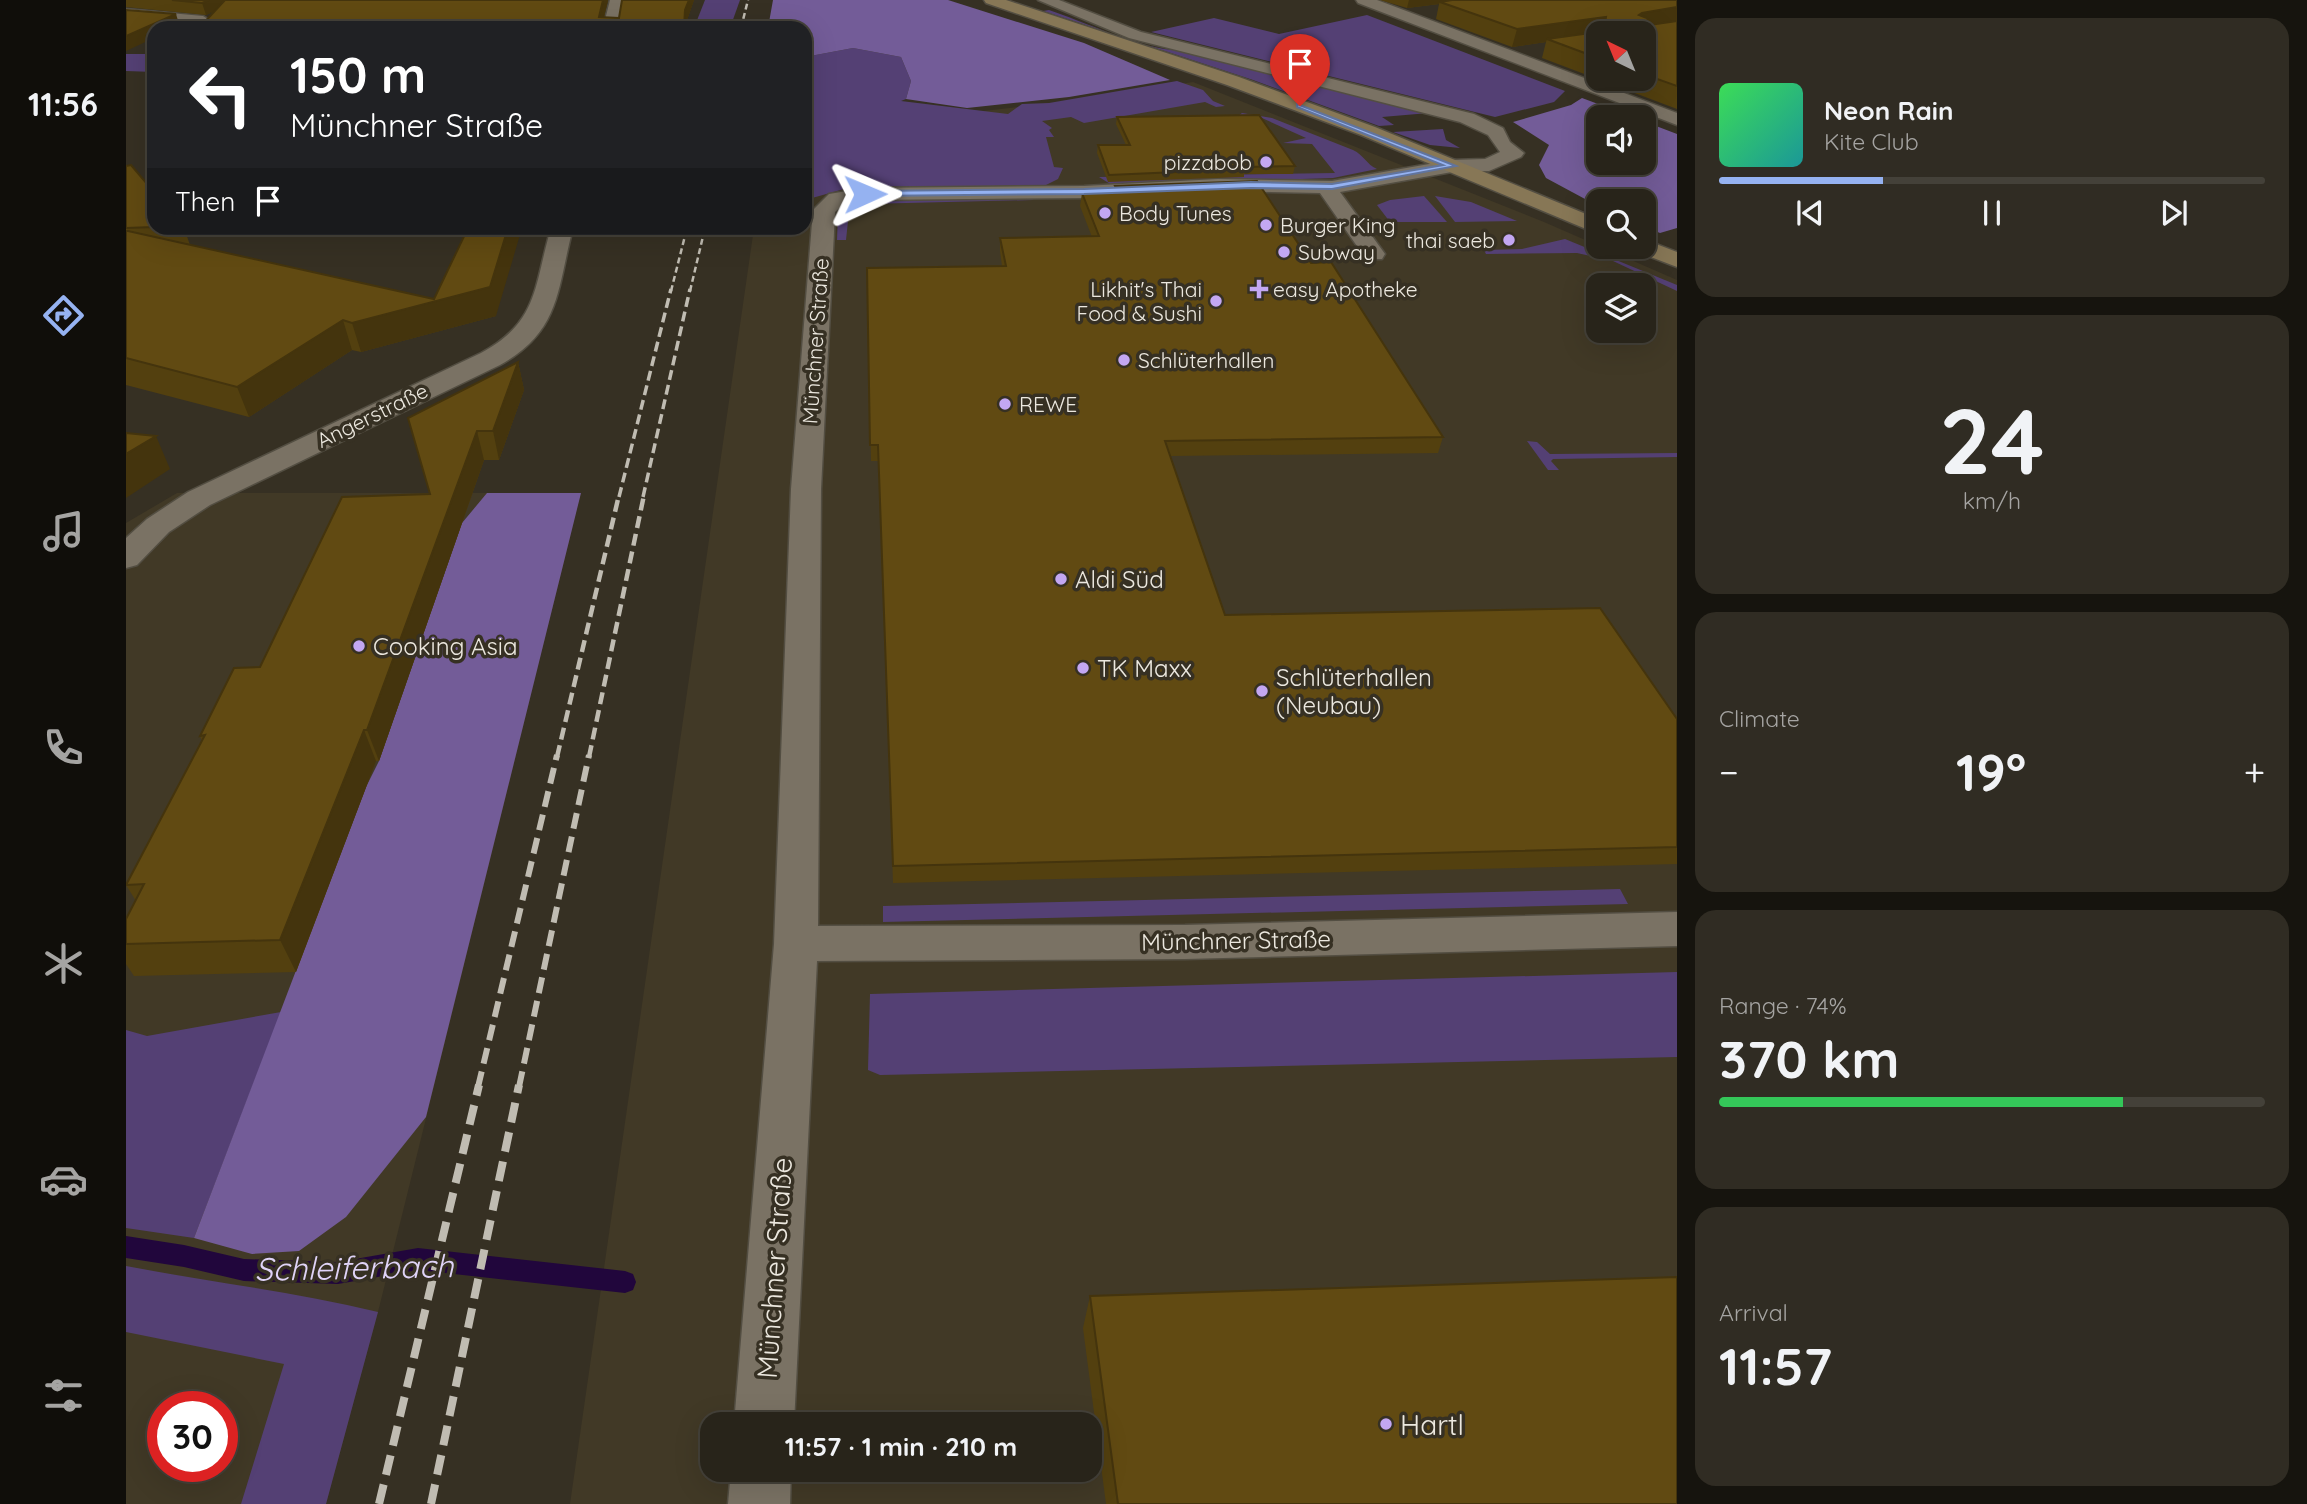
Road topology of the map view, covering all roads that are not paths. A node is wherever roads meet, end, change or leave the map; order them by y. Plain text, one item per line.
1 (617, 0) edge
2 (991, 0) edge
3 (1045, 0) edge
4 (1363, 0) edge
5 (1437, 12) dead end
6 (126, 14) edge
7 (1406, 17) junction
8 (204, 21) edge
9 (612, 21) edge
10 (1544, 50) edge
11 (1510, 56) junction
12 (1677, 119) edge
13 (1452, 166) junction
14 (1332, 187) junction
15 (1586, 222) edge
16 (560, 235) edge
17 (1656, 251) edge
18 (1374, 254) dead end
19 (1677, 260) edge
20 (126, 558) edge
21 (1677, 929) edge
22 (796, 944) junction
23 (765, 1412) edge
24 (760, 1482) edge
25 (759, 1504) edge

1 - 9 street
2 - 13 main road
3 - 13 street, Münchner Straße
4 - 7 street
5 - 7 street
6 - 8 street
7 - 11 street
10 - 11 street
11 - 12 street
13 - 14 street, Münchner Straße
13 - 15 main road
14 - 18 street
14 - 22 street, Münchner Straße
16 - 20 street, Angerstraße
17 - 19 main road
21 - 22 street, Münchner Straße
22 - 23 street, Münchner Straße
24 - 25 street

